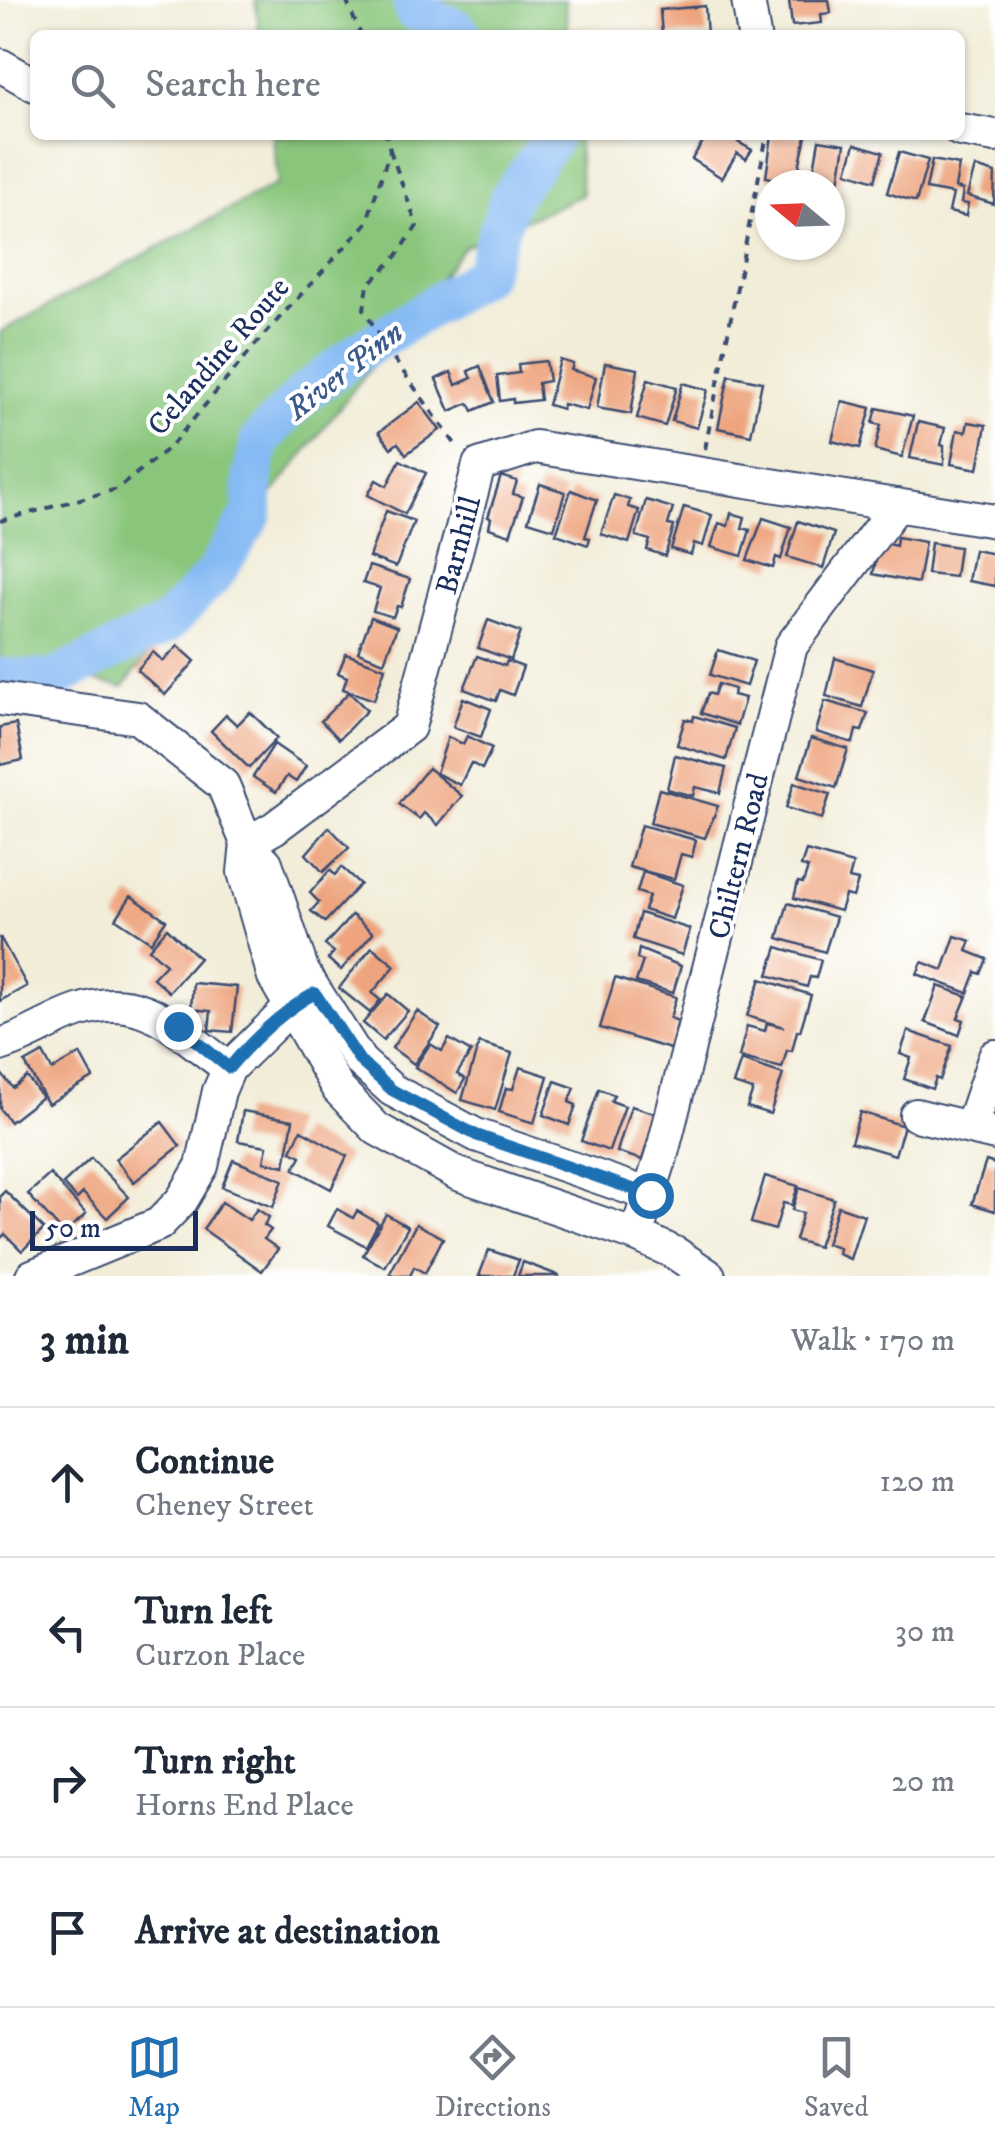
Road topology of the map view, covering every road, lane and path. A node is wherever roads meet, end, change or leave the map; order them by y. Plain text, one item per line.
1 (346, 0) edge
2 (748, 0) edge
3 (359, 30) edge
4 (753, 30) edge
5 (0, 65) edge
6 (30, 82) edge
7 (965, 131) edge
8 (995, 136) edge
9 (387, 140) edge
10 (766, 140) edge
11 (390, 150) junction
12 (479, 465) junction
13 (701, 474) junction
14 (898, 504) junction
15 (995, 521) edge
16 (0, 522) edge
17 (0, 699) edge
18 (248, 843) junction
19 (303, 1000) junction
20 (0, 1044) edge
21 (995, 1056) edge
22 (229, 1068) junction
23 (916, 1115) dead end
24 (983, 1130) edge
25 (650, 1195) junction
26 (636, 1235) junction
27 (703, 1274) edge
28 (32, 1276) edge

1 - 3 path
2 - 4 street
5 - 6 street
7 - 8 street
9 - 11 path
10 - 13 path
11 - 12 path
11 - 16 path, Celandine Route
12 - 13 street, Barnhill
12 - 18 street, Barnhill
13 - 14 street, Barnhill
14 - 15 street, Barnhill
14 - 25 street, Chiltern Road
17 - 18 street
18 - 19 street
19 - 22 street
19 - 25 street
19 - 26 street
20 - 22 street
21 - 24 street
22 - 28 street
23 - 24 street
25 - 26 street, Chiltern Road
26 - 27 street

